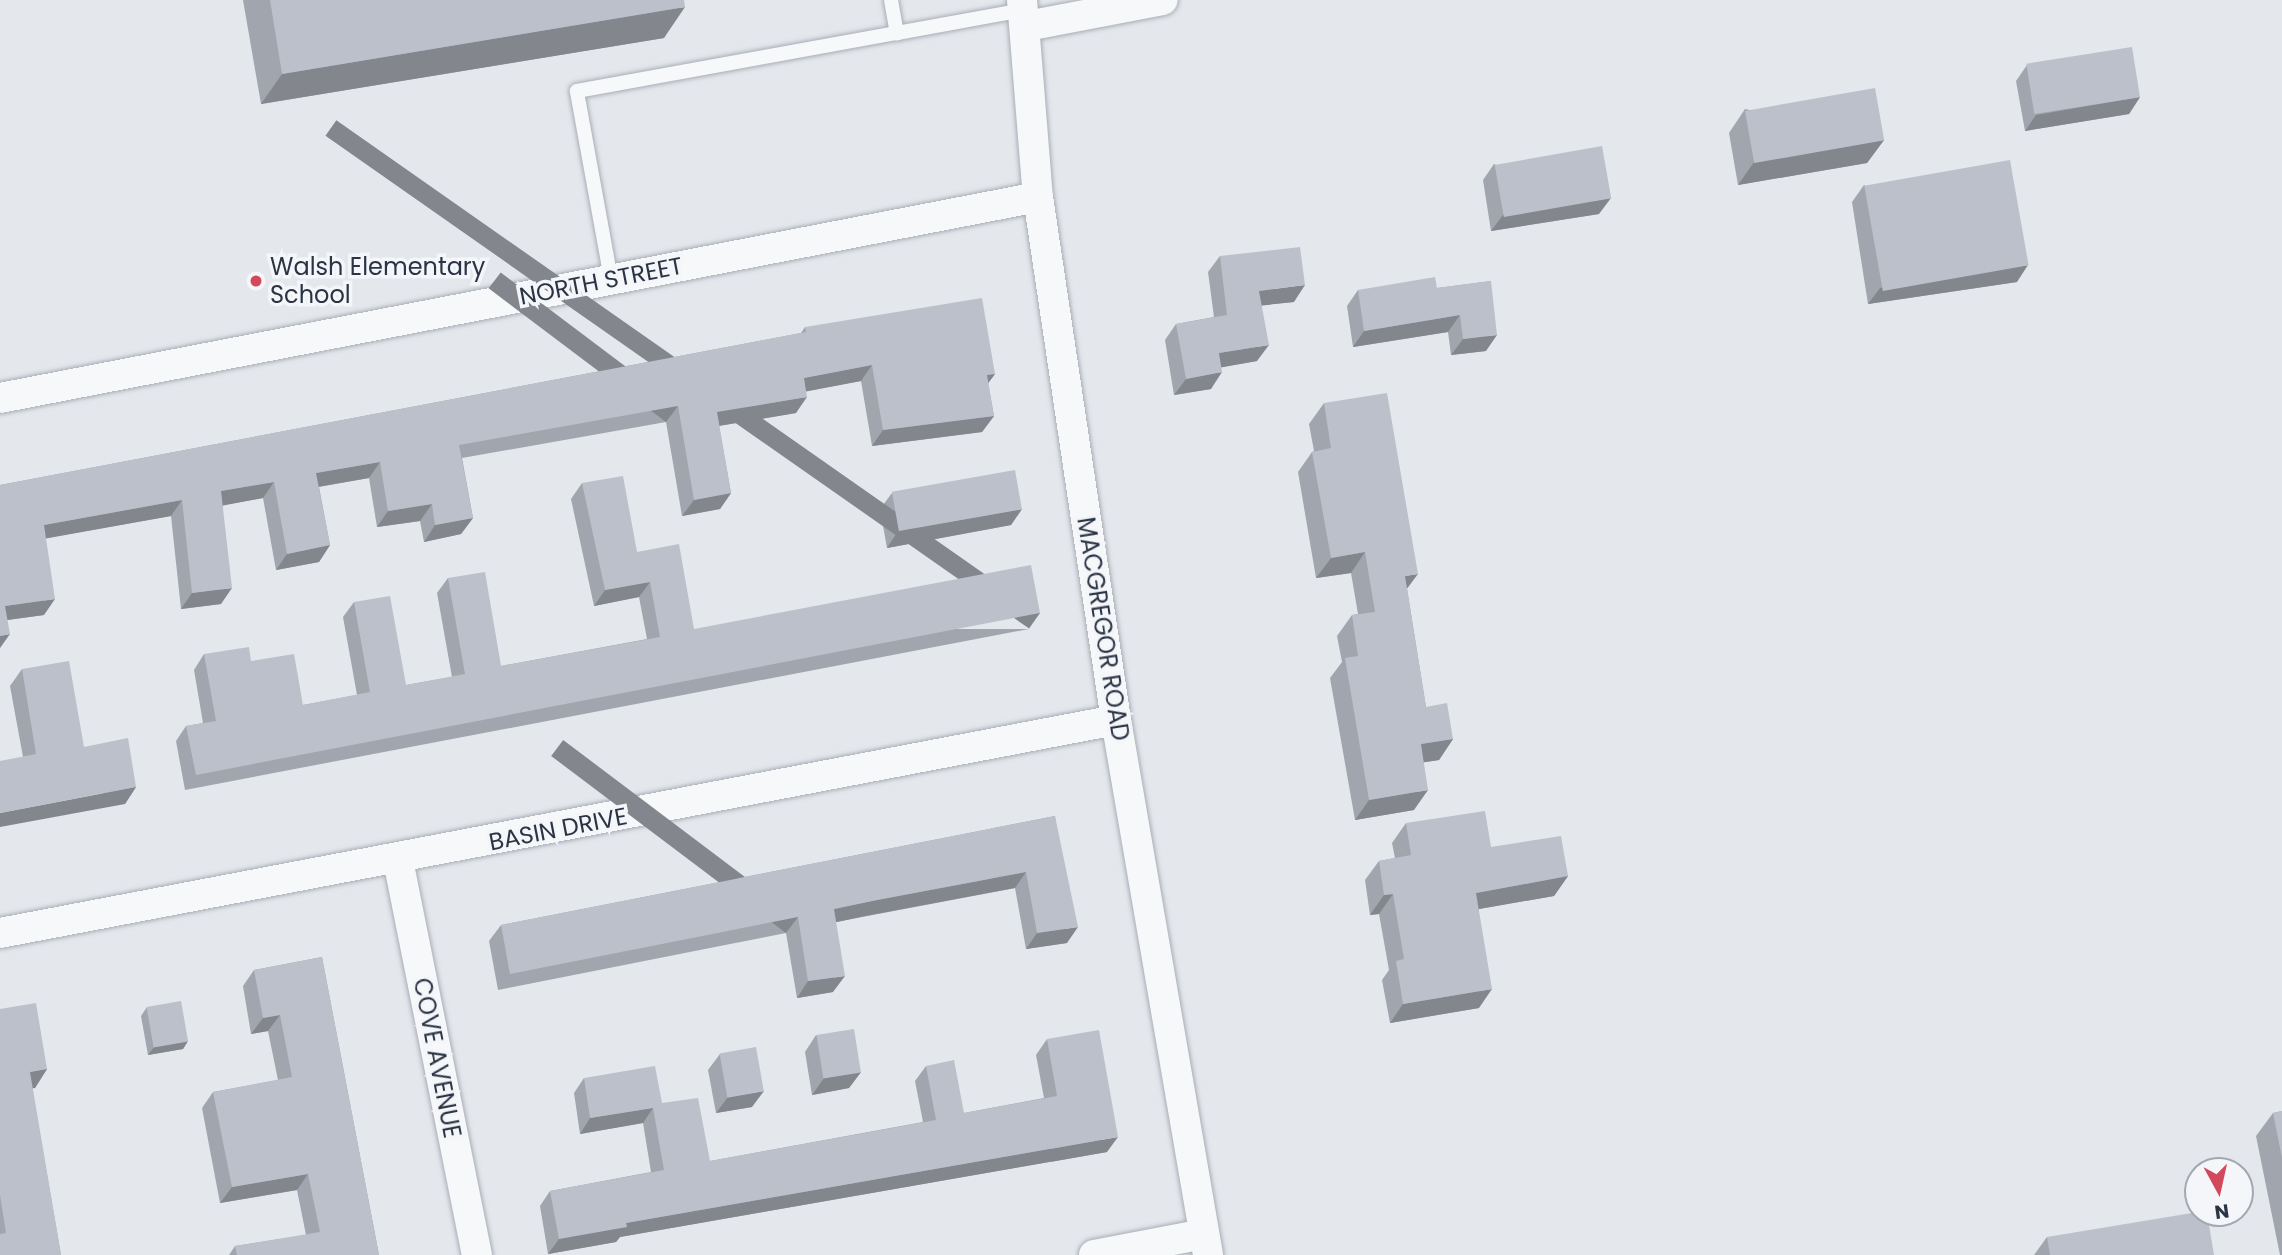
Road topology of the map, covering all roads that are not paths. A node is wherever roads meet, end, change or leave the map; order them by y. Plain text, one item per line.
1 (891, 0) edge
2 (1163, 0) edge
3 (1024, 12) edge
4 (897, 33) junction
5 (1038, 197) junction
6 (611, 279) junction
7 (0, 398) edge
8 (1116, 720) junction
9 (398, 860) junction
10 (0, 933) edge
11 (1206, 1244) edge
12 (477, 1255) edge
13 (1094, 1255) edge

1 - 4 lane
2 - 3 street
3 - 4 lane
3 - 5 street, MACGREGOR ROAD
4 - 6 lane
5 - 6 street, NORTH STREET
5 - 8 street, MACGREGOR ROAD
6 - 7 street, NORTH STREET
8 - 9 street, BASIN DRIVE
8 - 11 street, MACGREGOR ROAD
9 - 10 street, BASIN DRIVE
9 - 12 street, COVE AVENUE
11 - 13 street

